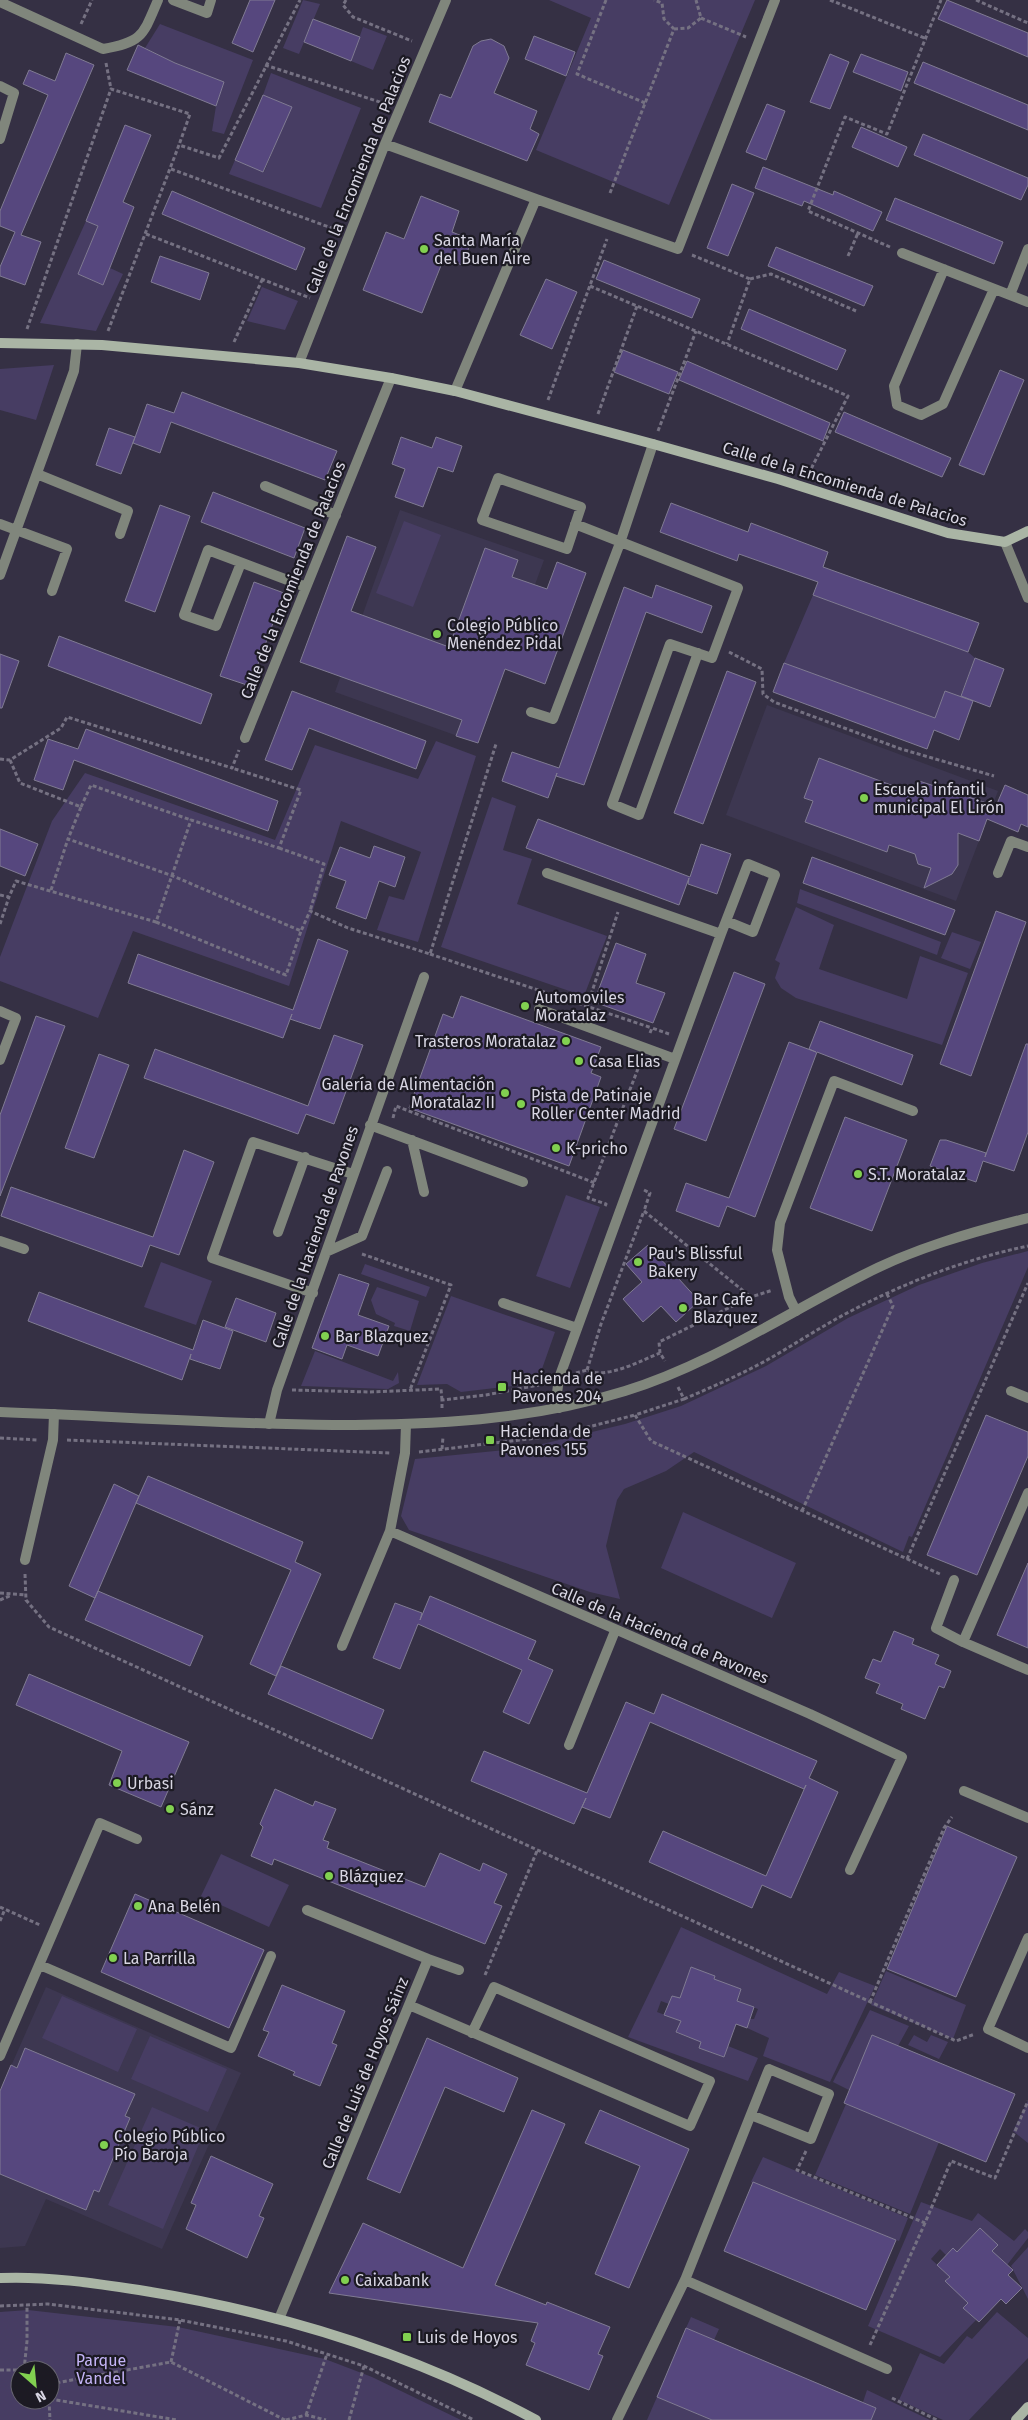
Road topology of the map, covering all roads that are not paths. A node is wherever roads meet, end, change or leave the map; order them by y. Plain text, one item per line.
1 (158, 0) edge
2 (173, 0) edge
3 (211, 0) edge
4 (446, 0) edge
5 (775, 0) edge
6 (0, 2) edge
7 (0, 86) edge
8 (0, 139) edge
9 (385, 144) junction
10 (536, 199) junction
11 (1028, 249) edge
12 (902, 252) road end
13 (944, 269) junction
14 (994, 289) junction
15 (1010, 295) junction
16 (1028, 302) edge
17 (0, 343) edge
18 (77, 344) junction
19 (299, 363) junction
20 (391, 378) junction
21 (455, 391) junction
22 (653, 444) junction
23 (37, 474) junction
24 (265, 486) dead end
25 (336, 515) junction
26 (0, 524) edge
27 (575, 524) junction
28 (16, 530) junction
29 (1028, 531) edge
30 (120, 534) dead end
31 (1005, 542) junction
32 (620, 543) junction
33 (241, 563) junction
34 (0, 575) edge
35 (306, 587) junction
36 (52, 591) dead end
37 (1028, 598) edge
38 (698, 653) junction
39 (531, 712) dead end
40 (245, 738) road end
41 (1028, 847) edge
42 (547, 873) dead end
43 (998, 873) dead end
44 (726, 921) junction
45 (721, 934) junction
46 (424, 977) dead end
47 (539, 1009) dead end
48 (0, 1011) edge
49 (675, 1059) junction
50 (0, 1060) edge
51 (913, 1111) dead end
52 (370, 1125) junction
53 (412, 1140) junction
54 (305, 1157) junction
55 (387, 1171) dead end
56 (353, 1174) junction
57 (524, 1182) dead end
58 (424, 1192) dead end
59 (1028, 1218) edge
60 (278, 1232) dead end
61 (0, 1241) edge
62 (24, 1249) dead end
63 (326, 1252) junction
64 (313, 1293) junction
65 (503, 1303) dead end
66 (796, 1310) junction
67 (577, 1328) junction
68 (1011, 1391) dead end
69 (1028, 1398) edge
70 (559, 1408) junction
71 (0, 1412) edge
72 (54, 1414) junction
73 (269, 1424) junction
74 (406, 1424) junction
75 (1028, 1493) edge
76 (390, 1531) junction
77 (25, 1560) road end
78 (954, 1580) road end
79 (615, 1631) junction
80 (963, 1642) junction
81 (342, 1646) dead end
82 (1028, 1670) edge
83 (569, 1745) dead end
84 (964, 1791) dead end
85 (1028, 1818) edge
86 (137, 1839) dead end
87 (850, 1870) dead end
88 (307, 1910) dead end
89 (1028, 1938) edge
90 (271, 1956) dead end
91 (428, 1959) junction
92 (40, 1965) junction
93 (459, 1970) road end
94 (408, 2005) junction
95 (472, 2033) junction
96 (1028, 2048) edge
97 (0, 2056) edge
98 (751, 2115) junction
99 (0, 2278) edge
100 (685, 2280) junction
101 (280, 2318) junction
102 (887, 2369) dead end
103 (1028, 2407) edge
104 (536, 2420) edge
105 (617, 2420) edge
106 (1016, 2420) edge

1 - 6 street
2 - 3 street
4 - 9 street, Calle de la Encomienda de Palacios
5 - 10 street
7 - 8 street
9 - 10 street
9 - 19 street, Calle de la Encomienda de Palacios
10 - 21 street
11 - 15 street
12 - 13 street
13 - 14 street
13 - 14 street
14 - 15 street
15 - 16 street
17 - 18 street, Calle de la Encomienda de Palacios
18 - 19 street, Calle de la Encomienda de Palacios
18 - 23 street
19 - 20 street, Calle de la Encomienda de Palacios
20 - 21 street, Calle de la Encomienda de Palacios
20 - 25 street, Calle de la Encomienda de Palacios
21 - 22 street, Calle de la Encomienda de Palacios
22 - 31 street, Calle de la Encomienda de Palacios
22 - 32 street
23 - 28 street
23 - 30 street
24 - 25 street
25 - 35 street, Calle de la Encomienda de Palacios
26 - 28 street
27 - 27 street
27 - 32 street
28 - 34 street
28 - 36 street
29 - 31 street
31 - 37 street
32 - 38 street
32 - 39 street
33 - 33 street
33 - 35 street
35 - 40 street, Calle de la Encomienda de Palacios
38 - 38 street
41 - 43 street
42 - 45 street
44 - 44 street
44 - 45 street
45 - 49 street
46 - 52 street, Calle de la Hacienda de Pavones
47 - 49 street
48 - 50 street
49 - 67 street
51 - 66 street
52 - 53 street
52 - 56 street, Calle de la Hacienda de Pavones
53 - 57 street
53 - 58 street
54 - 56 street
54 - 60 street
54 - 64 street
55 - 63 street
56 - 63 street, Calle de la Hacienda de Pavones
59 - 66 street
61 - 62 street
63 - 64 street, Calle de la Hacienda de Pavones
64 - 73 street, Calle de la Hacienda de Pavones
65 - 67 street
66 - 70 street
67 - 70 street
68 - 69 street
70 - 74 street
71 - 72 street
72 - 73 street
72 - 77 street
73 - 74 street
74 - 76 street
75 - 80 street
76 - 79 street, Calle de la Hacienda de Pavones
76 - 81 street
78 - 80 street
79 - 83 street
79 - 87 street, Calle de la Hacienda de Pavones
80 - 82 street
84 - 85 street
86 - 92 street
88 - 91 street
89 - 96 street
90 - 92 street
91 - 93 street
91 - 94 street, Calle de Luis de Hoyos Sáinz
92 - 97 street
94 - 95 street
94 - 101 street, Calle de Luis de Hoyos Sáinz
95 - 95 street
98 - 98 street
98 - 100 street
99 - 101 street
100 - 102 street
100 - 105 street
101 - 104 street
103 - 106 street

